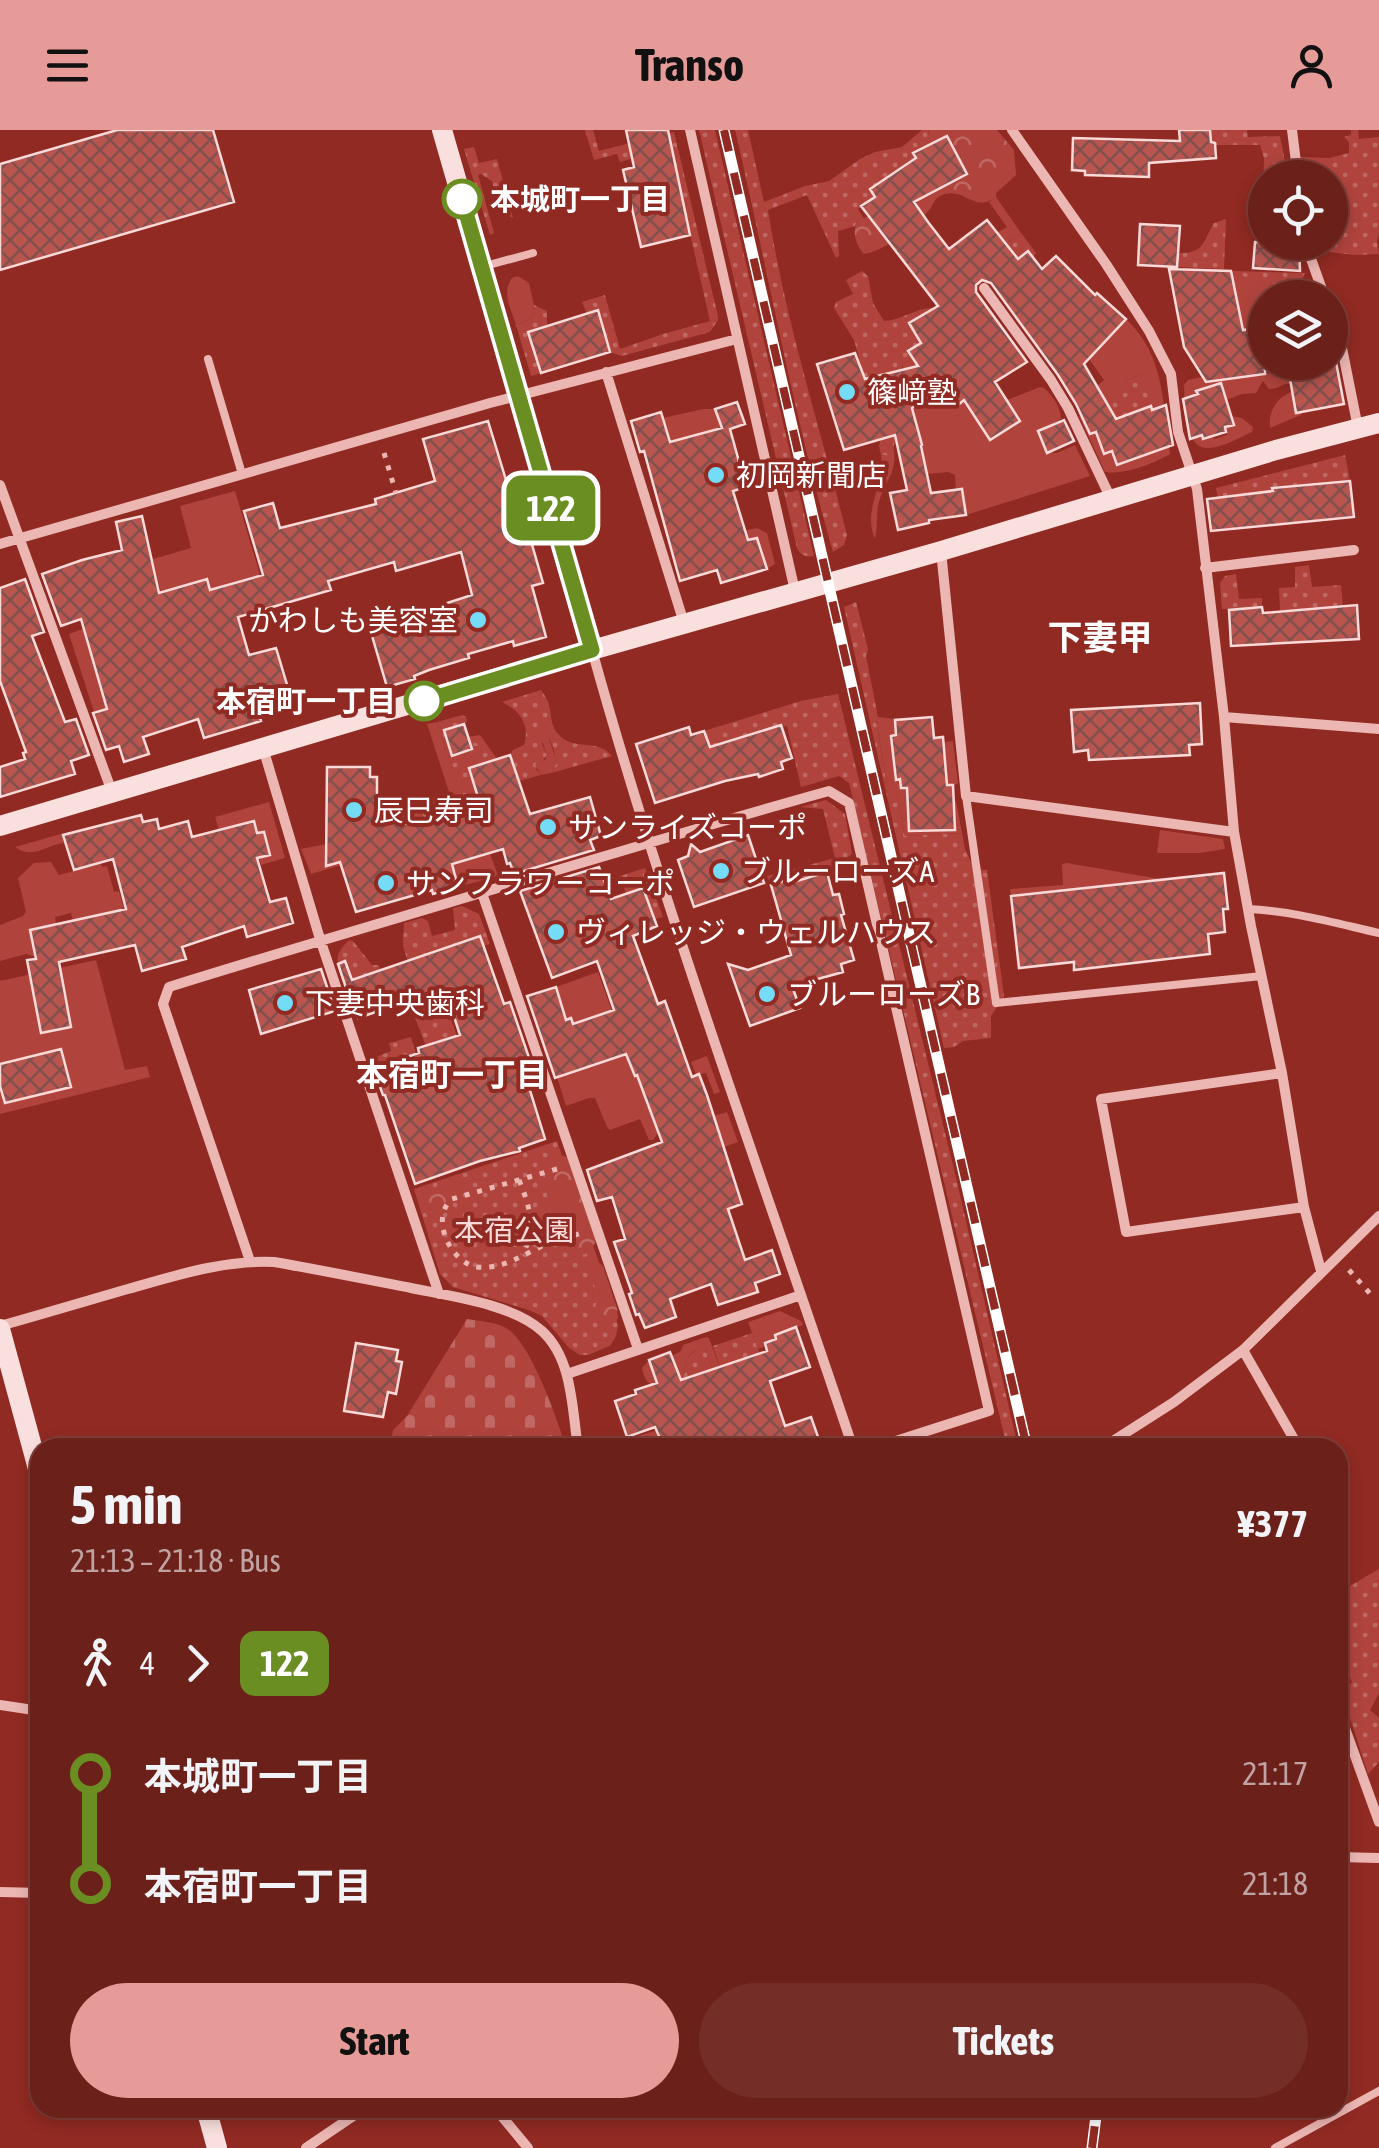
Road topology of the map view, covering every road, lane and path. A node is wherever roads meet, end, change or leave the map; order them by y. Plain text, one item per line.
1 (442, 130) edge
2 (690, 130) edge
3 (1012, 130) edge
4 (1292, 130) edge
5 (1296, 160) edge
6 (533, 252) dead end
7 (482, 268) junction
8 (984, 288) dead end
9 (738, 338) junction
10 (208, 359) dead end
11 (1348, 360) edge
12 (606, 372) junction
13 (518, 396) junction
14 (1369, 425) edge
15 (378, 436) junction
16 (242, 474) junction
17 (1194, 475) junction
18 (0, 484) edge
19 (396, 493) dead end
20 (1111, 499) junction
21 (19, 537) junction
22 (0, 544) edge
23 (941, 550) junction
24 (1354, 550) dead end
25 (1205, 568) junction
26 (795, 592) junction
27 (684, 624) junction
28 (592, 650) junction
29 (1224, 717) junction
30 (1379, 729) edge
31 (263, 748) junction
32 (113, 792) junction
33 (966, 796) junction
34 (0, 826) edge
35 (1234, 832) junction
36 (648, 842) junction
37 (482, 893) junction
38 (1248, 909) junction
39 (1379, 933) edge
40 (320, 939) junction
41 (1262, 976) junction
42 (1282, 1073) junction
43 (575, 1164) junction
44 (518, 1179) junction
45 (1304, 1207) junction
46 (1379, 1216) edge
47 (597, 1228) junction
48 (1338, 1256) junction
49 (520, 1258) junction
50 (250, 1261) junction
51 (1321, 1271) junction
52 (439, 1294) junction
53 (801, 1295) junction
54 (1373, 1297) dead end
55 (0, 1327) edge
56 (638, 1349) junction
57 (1243, 1350) junction
58 (567, 1374) junction
59 (577, 1438) edge
60 (849, 1438) edge
61 (905, 1438) edge
62 (1118, 1438) edge
63 (1293, 1438) edge
64 (30, 1439) edge
65 (0, 1705) edge
66 (30, 1710) edge
67 (1348, 1737) edge
68 (1379, 1822) edge
69 (1348, 1857) edge
70 (1379, 1858) edge
71 (0, 1892) edge
72 (30, 1892) edge
73 (1379, 2091) edge
74 (1348, 2108) edge
75 (209, 2118) edge
76 (350, 2118) edge
77 (502, 2118) edge
78 (1330, 2118) edge
79 (217, 2148) edge
80 (306, 2148) edge
81 (528, 2148) edge
82 (1275, 2148) edge

1 - 7 street
2 - 9 street
3 - 17 street
4 - 5 street
6 - 7 lane
7 - 13 street
8 - 20 street
9 - 12 street
9 - 26 street
10 - 16 lane
11 - 14 street
12 - 13 street
12 - 27 street
13 - 15 street
13 - 28 street
14 - 17 street
15 - 16 street
15 - 19 path
16 - 21 street
17 - 20 street
17 - 25 street
18 - 21 street
20 - 23 street
21 - 22 street
21 - 32 street
23 - 26 street
23 - 33 street
24 - 25 street
25 - 29 street
26 - 27 street
27 - 28 street
28 - 31 street
28 - 36 street
29 - 30 street
29 - 35 street
31 - 32 street
31 - 40 street
32 - 34 street
33 - 35 street
33 - 41 lane
35 - 38 street
36 - 37 street
36 - 53 street
36 - 61 street
37 - 40 street
37 - 43 street
38 - 39 lane
38 - 41 street
40 - 50 street
40 - 52 street
41 - 42 street
42 - 45 street
42 - 45 street
43 - 44 path
43 - 47 street
44 - 49 path
44 - 49 path
45 - 51 street
46 - 48 street
47 - 49 path
47 - 56 street
48 - 51 street
48 - 54 path
50 - 52 street
50 - 55 street
51 - 57 street
52 - 58 street
53 - 56 street
53 - 60 street
55 - 64 street
56 - 58 street
57 - 62 street
57 - 63 street
58 - 59 street
65 - 66 street
67 - 68 street
69 - 70 street
71 - 72 street
73 - 74 lane
75 - 79 street
76 - 80 street
77 - 81 street
78 - 82 lane

